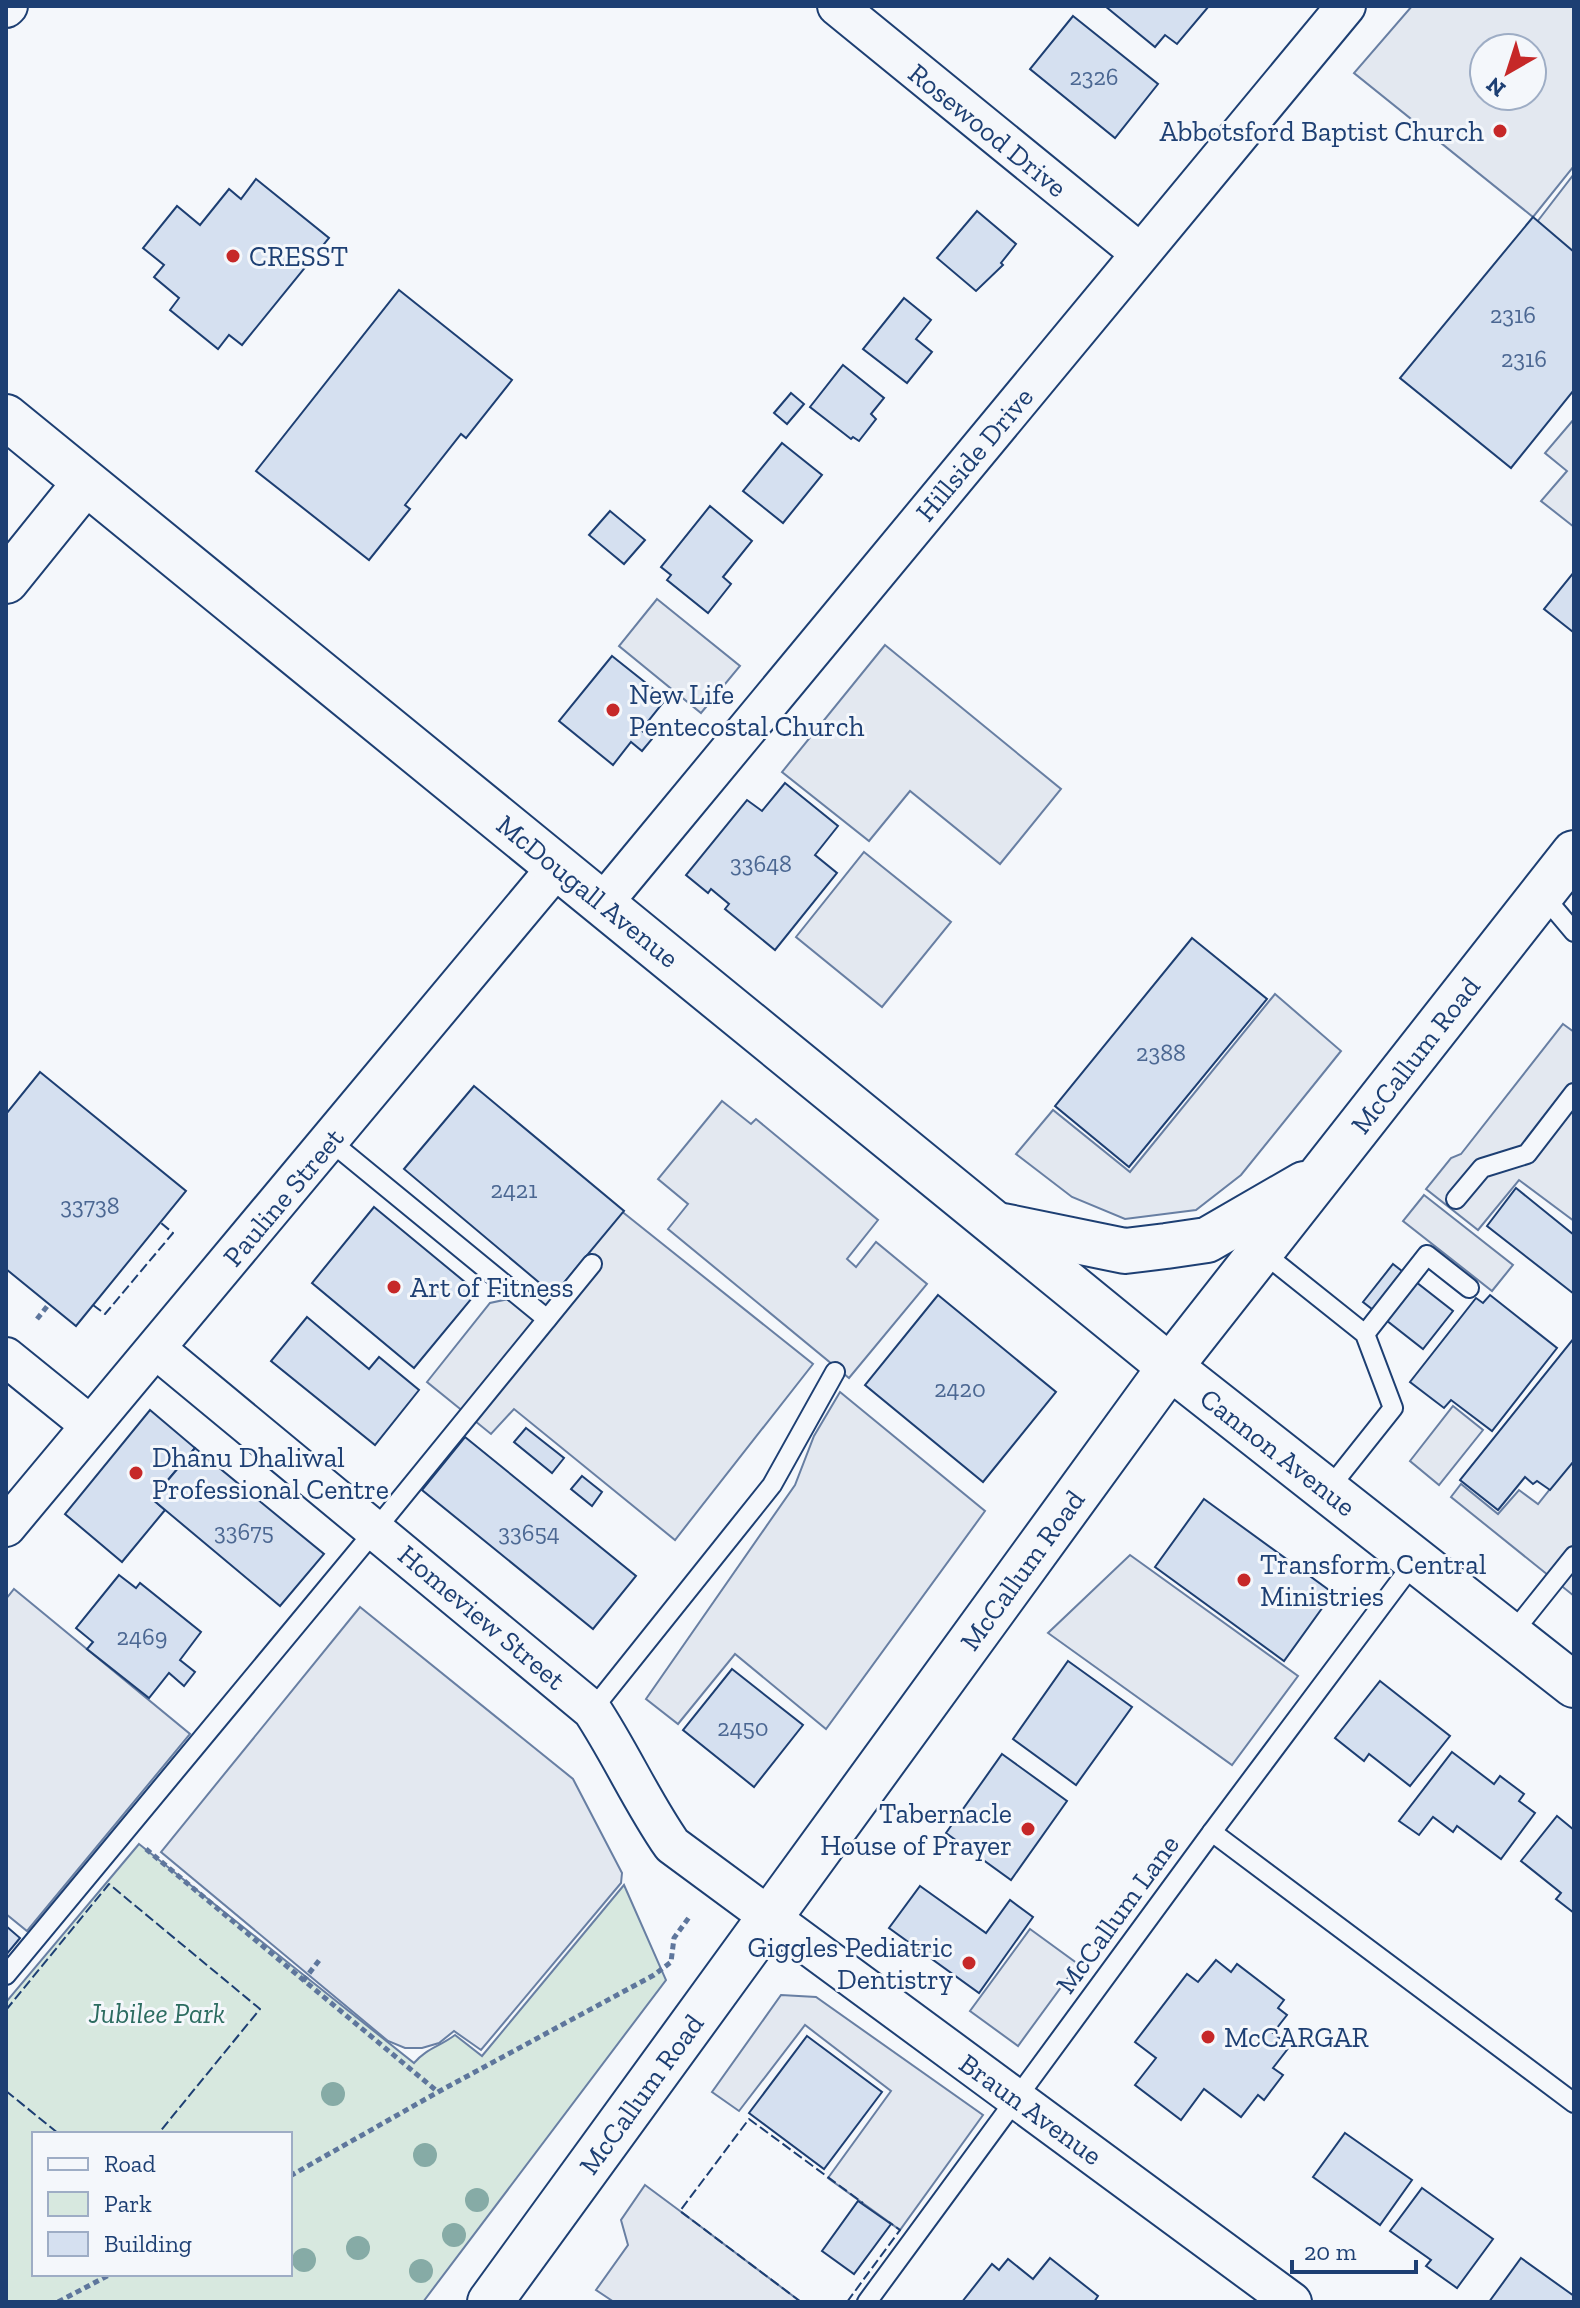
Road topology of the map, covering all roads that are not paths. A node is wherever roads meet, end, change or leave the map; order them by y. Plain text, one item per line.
1 (837, 6) edge
2 (1346, 6) edge
3 (1140, 253) junction
4 (6, 417) edge
5 (85, 483) junction
6 (6, 581) edge
7 (1574, 853) edge
8 (558, 866) junction
9 (1542, 894) junction
10 (603, 903) junction
11 (1574, 932) edge
12 (1574, 1093) edge
13 (330, 1141) junction
14 (1323, 1172) junction
15 (1456, 1199) dead end
16 (995, 1224) junction
17 (1261, 1251) junction
18 (592, 1264) dead end
19 (1469, 1288) dead end
20 (547, 1319) junction
21 (1365, 1334) junction
22 (156, 1349) junction
23 (6, 1357) edge
24 (1170, 1367) junction
25 (835, 1372) dead end
26 (90, 1425) junction
27 (1327, 1491) junction
28 (6, 1527) edge
29 (376, 1529) junction
30 (1574, 1556) edge
31 (1415, 1561) junction
32 (1510, 1636) junction
33 (1574, 1685) edge
34 (592, 1710) junction
35 (1212, 1832) junction
36 (770, 1917) junction
37 (6, 1975) edge
38 (1017, 2098) junction
39 (1574, 2103) edge
40 (490, 2302) edge
41 (867, 2302) edge
42 (1292, 2302) edge

1 - 3 street, Rosewood Drive
2 - 3 street, Hillside Drive
3 - 10 street, Hillside Drive
4 - 5 street, McDougall Avenue
5 - 6 street
5 - 8 street, McDougall Avenue
7 - 9 street, McCallum Road
8 - 10 street, McDougall Avenue
8 - 13 street, Pauline Street
9 - 11 lane
9 - 14 street, McCallum Road
10 - 16 street, McDougall Avenue
12 - 15 lane
13 - 20 lane
13 - 22 street, Pauline Street
14 - 16 street
14 - 17 street, McCallum Road
16 - 24 street, McDougall Avenue
17 - 21 lane
17 - 24 street, McCallum Road
18 - 20 lane
19 - 21 lane
20 - 29 lane
21 - 27 lane
22 - 26 street, Pauline Street
22 - 29 street, Homeview Street
23 - 26 street
24 - 27 street, Cannon Avenue
24 - 36 street, McCallum Road
25 - 34 lane
26 - 28 street, Pauline Street
27 - 31 street, Cannon Avenue
29 - 34 street, Homeview Street
29 - 37 lane
30 - 32 lane
31 - 32 street, Cannon Avenue
31 - 35 lane, McCallum Lane
32 - 33 street, Cannon Avenue
34 - 36 street, Homeview Street
35 - 38 lane, McCallum Lane
35 - 39 lane
36 - 38 street, Braun Avenue
36 - 40 street, McCallum Road
38 - 41 lane, McCallum Lane
38 - 42 street, Braun Avenue

